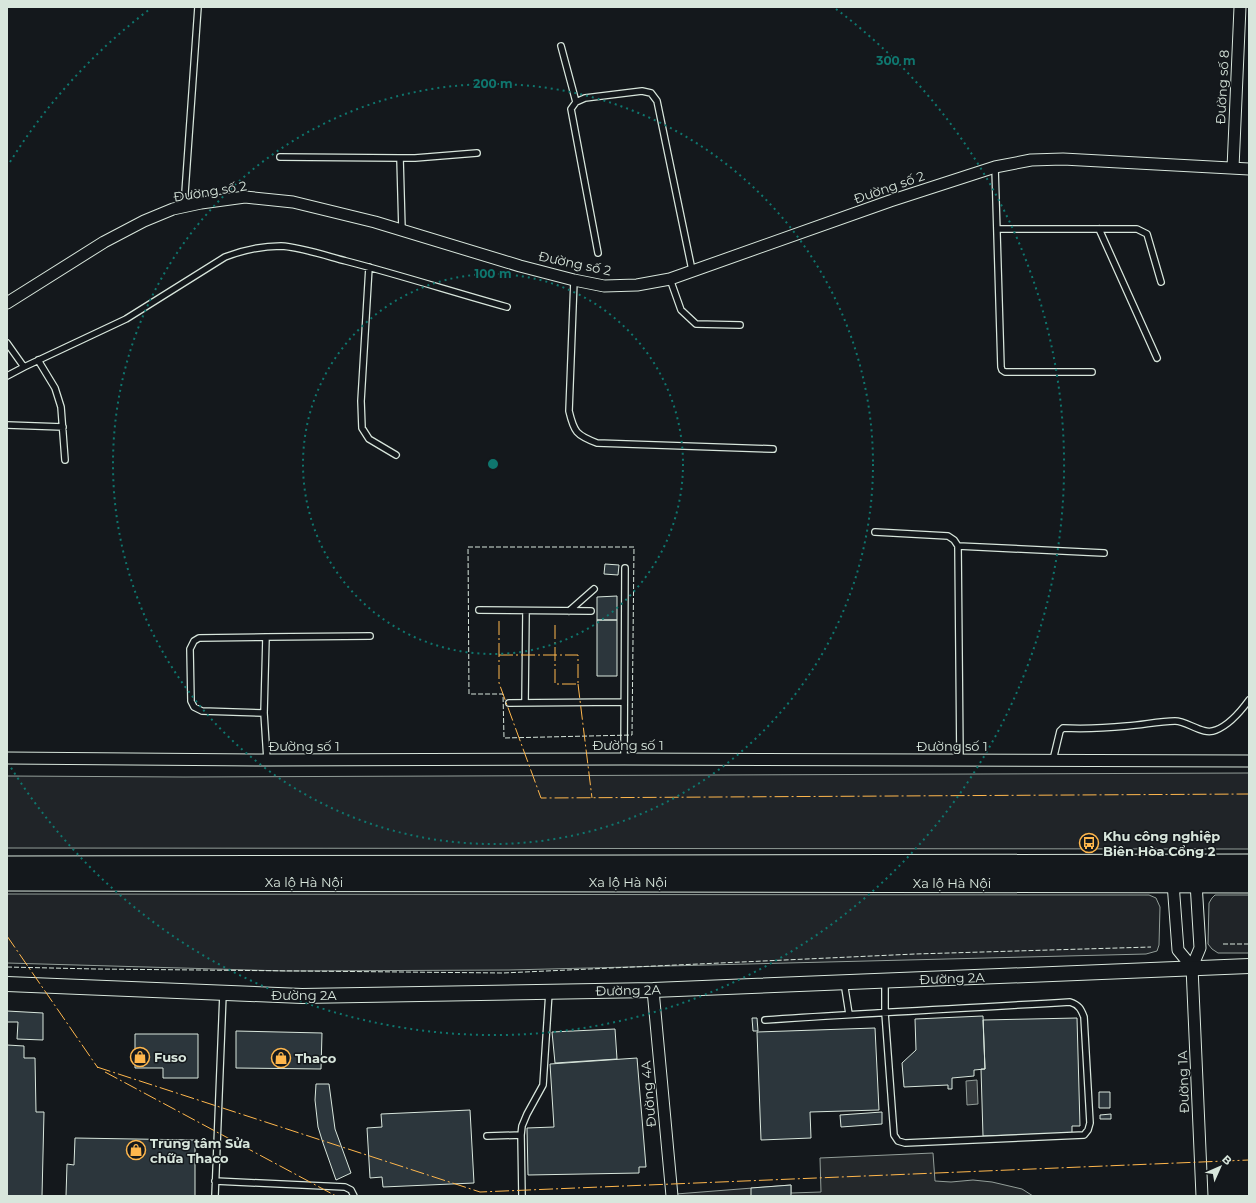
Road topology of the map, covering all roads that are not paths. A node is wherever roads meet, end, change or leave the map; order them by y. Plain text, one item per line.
1 (198, 7) edge
2 (1240, 7) edge
3 (561, 46) dead end
4 (576, 102) junction
5 (477, 153) dead end
6 (280, 157) dead end
7 (400, 158) junction
8 (995, 168) junction
9 (1233, 168) junction
10 (1249, 169) edge
11 (184, 207) junction
12 (997, 229) junction
13 (1099, 229) junction
14 (402, 230) junction
15 (598, 253) dead end
16 (369, 267) junction
17 (692, 270) junction
18 (670, 279) junction
19 (574, 280) junction
20 (1161, 282) dead end
21 (7, 303) edge
22 (507, 308) dead end
23 (740, 325) dead end
24 (7, 343) edge
25 (1157, 358) dead end
26 (38, 360) junction
27 (24, 367) junction
28 (1092, 372) dead end
29 (7, 376) edge
30 (7, 425) edge
31 (63, 427) junction
32 (773, 449) dead end
33 (396, 455) dead end
34 (65, 460) dead end
35 (876, 532) dead end
36 (958, 546) junction
37 (1104, 553) dead end
38 (625, 568) dead end
39 (594, 589) dead end
40 (479, 610) dead end
41 (526, 611) junction
42 (569, 611) junction
43 (591, 611) dead end
44 (370, 636) dead end
45 (266, 637) junction
46 (1249, 700) edge
47 (525, 702) junction
48 (624, 702) junction
49 (509, 703) dead end
50 (264, 713) junction
51 (7, 758) edge
52 (624, 759) junction
53 (267, 760) junction
54 (960, 760) junction
55 (1053, 760) junction
56 (1249, 761) edge
57 (1249, 864) edge
58 (7, 866) edge
59 (7, 881) edge
60 (1173, 883) junction
61 (1249, 883) edge
62 (1196, 884) junction
63 (1249, 966) edge
64 (1192, 967) junction
65 (885, 980) junction
66 (844, 982) junction
67 (7, 984) edge
68 (653, 990) junction
69 (548, 992) junction
70 (223, 993) junction
71 (885, 1013) junction
72 (849, 1014) junction
73 (765, 1020) dead end
74 (521, 1135) junction
75 (487, 1136) dead end
76 (215, 1181) junction
77 (215, 1196) edge
78 (354, 1196) edge
79 (522, 1196) edge
80 (672, 1196) edge
81 (1202, 1196) edge

1 - 11 lane
2 - 9 street, Đường số 8
3 - 4 lane
4 - 15 lane
4 - 17 lane
5 - 7 lane
6 - 7 lane
7 - 14 lane
8 - 9 street, Đường số 2
8 - 12 lane
8 - 17 street, Đường số 2
9 - 10 street, Đường số 2
11 - 14 street, Đường số 2
11 - 21 street, Đường số 2
12 - 13 lane
12 - 28 lane
13 - 20 lane
13 - 25 lane
14 - 19 street, Đường số 2
16 - 22 lane
16 - 26 lane
16 - 33 lane
17 - 18 street, Đường số 2
18 - 19 street, Đường số 2
18 - 23 lane
19 - 32 lane
24 - 27 lane
26 - 27 lane
26 - 31 lane
27 - 29 lane
30 - 31 lane
31 - 34 lane
35 - 36 lane
36 - 37 lane
36 - 54 lane
38 - 48 lane
39 - 42 lane
40 - 41 lane
41 - 42 lane
41 - 47 lane
42 - 43 lane
44 - 45 lane
45 - 50 lane
45 - 50 lane
46 - 55 lane
47 - 48 lane
47 - 49 lane
48 - 52 lane
50 - 53 lane
51 - 53 street, Đường số 1
52 - 53 street, Đường số 1
52 - 54 street, Đường số 1
54 - 55 street, Đường số 1
55 - 56 street, Đường số 1
57 - 58 highway, Xa lộ Hà Nội
59 - 60 highway, Xa lộ Hà Nội
60 - 62 highway, Xa lộ Hà Nội
60 - 64 street
61 - 62 highway, Xa lộ Hà Nội
62 - 64 street, Đường 1A
63 - 64 street, Đường 2A
64 - 65 street, Đường 2A
64 - 81 street, Đường 1A
65 - 66 street, Đường 2A
65 - 71 lane
66 - 68 street, Đường 2A
66 - 72 lane
67 - 70 street, Đường 2A
68 - 69 street, Đường 2A
68 - 80 street, Đường 4A
69 - 70 street, Đường 2A
69 - 74 lane
70 - 76 lane
71 - 71 lane
71 - 72 lane
72 - 73 lane
74 - 75 lane
74 - 79 lane
76 - 77 lane
76 - 78 lane

